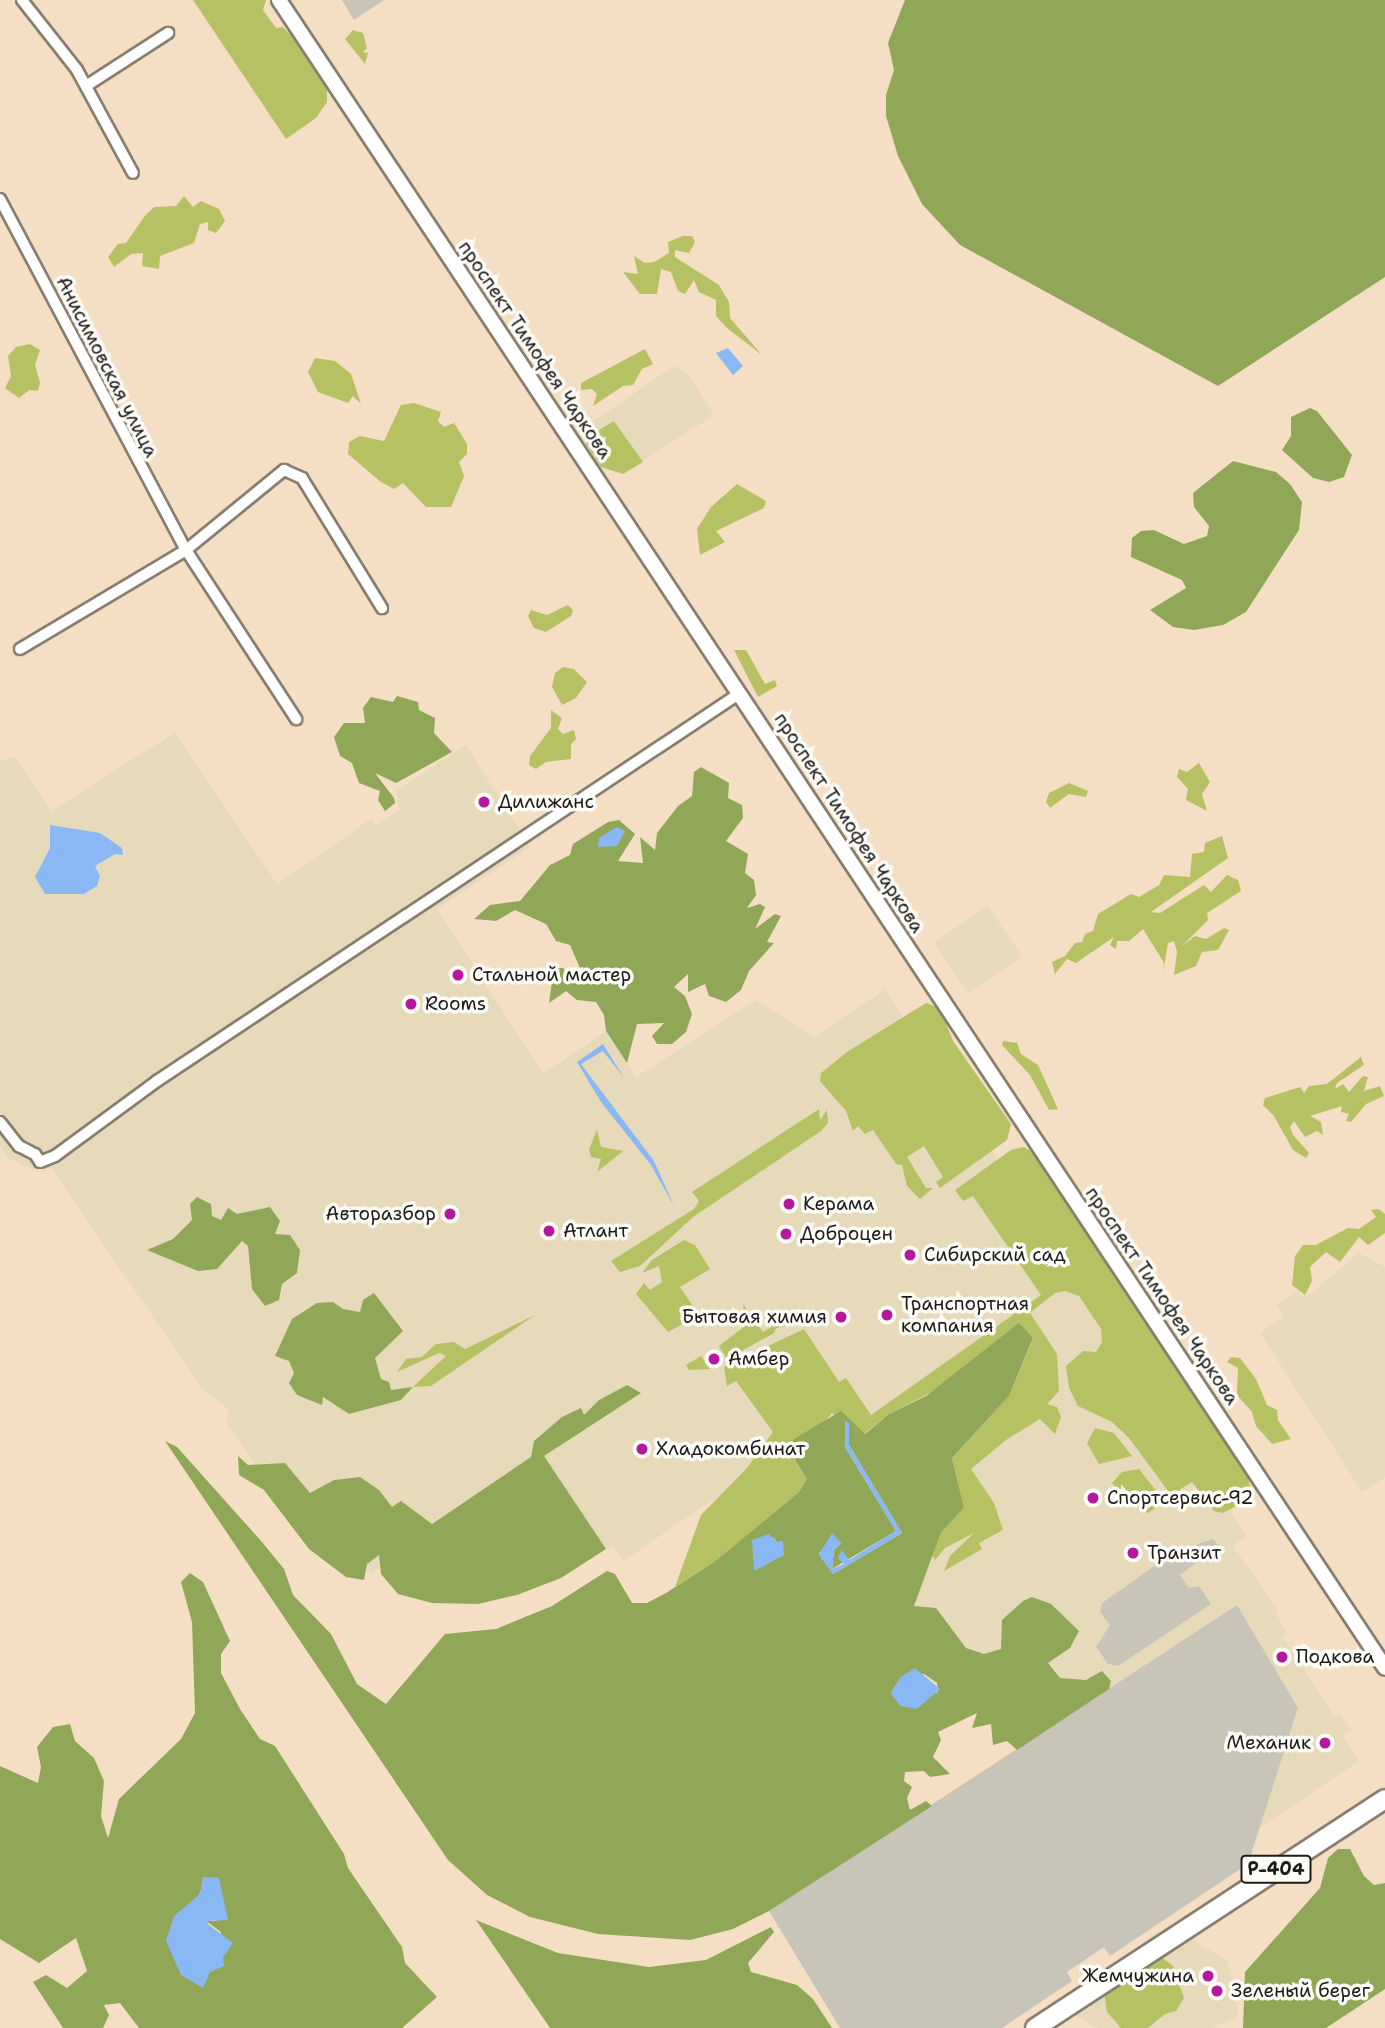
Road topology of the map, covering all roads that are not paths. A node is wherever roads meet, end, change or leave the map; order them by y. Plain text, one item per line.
1 (22, 0) edge
2 (279, 0) edge
3 (167, 33) dead end
4 (86, 86) junction
5 (133, 173) dead end
6 (0, 199) edge
7 (186, 550) junction
8 (382, 608) dead end
9 (20, 649) dead end
10 (740, 693) junction
11 (296, 719) dead end
12 (0, 1122) edge
13 (1385, 1668) edge
14 (1384, 1799) edge
15 (1035, 2028) edge

1 - 4 street
2 - 10 main road, проспект Тимофея Чаркова
3 - 4 street
4 - 5 street
6 - 7 street, Анисимовская улица
7 - 8 street
7 - 9 street
7 - 11 street, Анисимовская улица
10 - 12 street
10 - 13 main road, проспект Тимофея Чаркова
14 - 15 highway, Р-404

